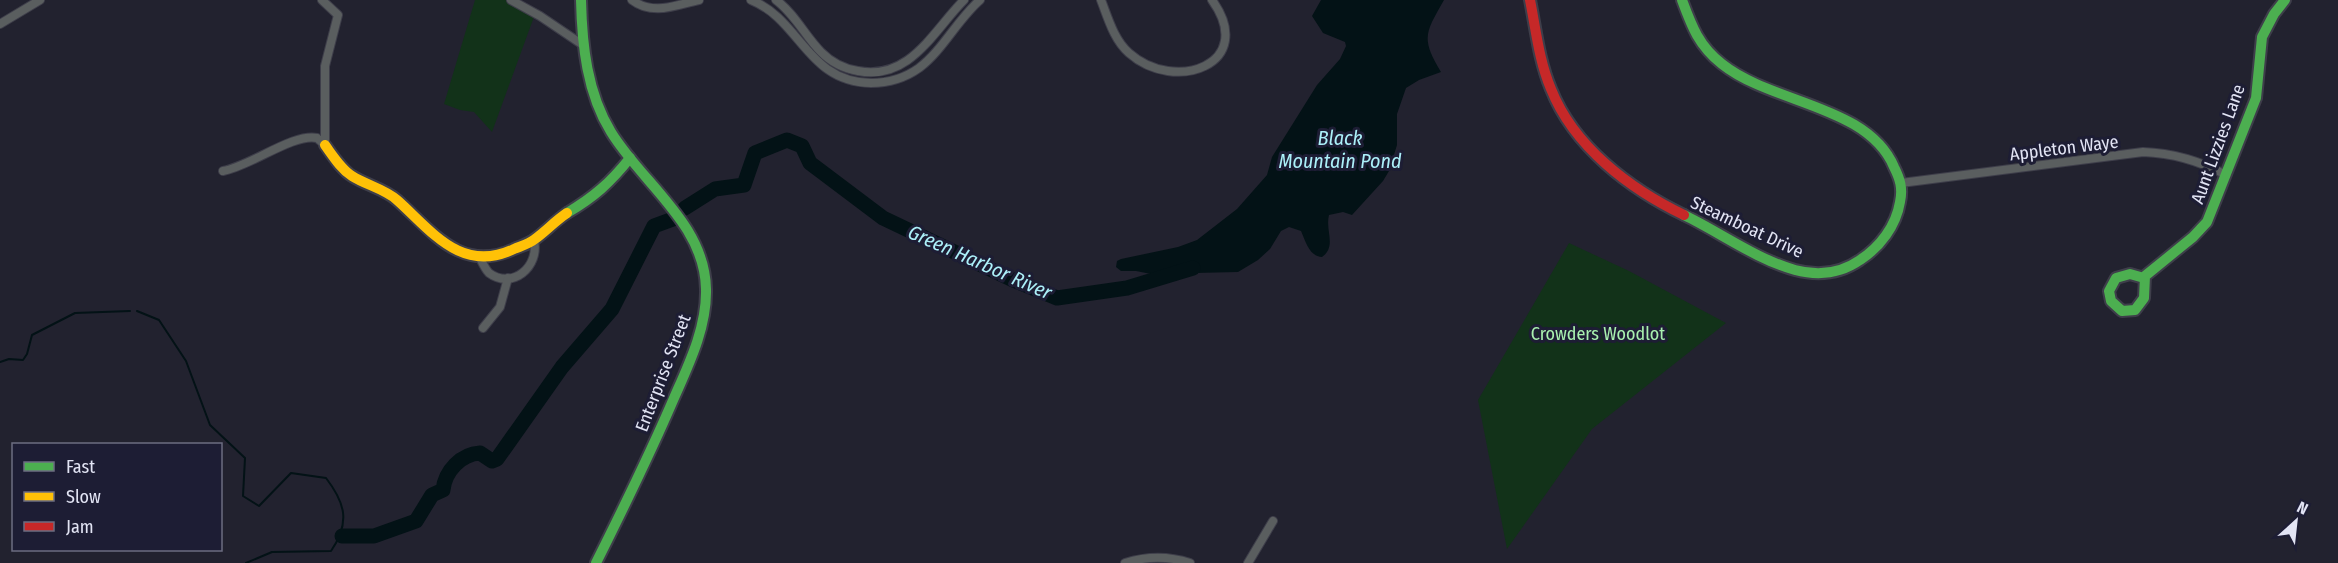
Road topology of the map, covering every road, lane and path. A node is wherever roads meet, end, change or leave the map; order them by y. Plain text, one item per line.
1 (40, 0) edge
2 (322, 0) edge
3 (511, 0) edge
4 (581, 0) edge
5 (632, 0) edge
6 (694, 0) edge
7 (751, 0) edge
8 (776, 0) edge
9 (964, 0) edge
10 (980, 0) edge
11 (1101, 0) edge
12 (1212, 0) edge
13 (1530, 0) edge
14 (1683, 0) edge
15 (2285, 0) edge
16 (764, 2) edge
17 (669, 4) edge
18 (954, 11) junction
19 (960, 20) junction
20 (0, 24) edge
21 (814, 44) junction
22 (583, 45) junction
23 (806, 51) junction
24 (885, 70) junction
25 (887, 81) junction
26 (325, 146) junction
27 (630, 159) junction
28 (223, 171) dead end
29 (2226, 175) junction
30 (1901, 183) junction
31 (534, 240) junction
32 (479, 256) junction
33 (508, 278) junction
34 (2144, 278) dead end
35 (483, 328) dead end
36 (1273, 521) dead end
37 (596, 563) edge
38 (1125, 563) edge
39 (1190, 563) edge
40 (1248, 563) edge

1 - 20 street
2 - 26 street
3 - 22 street
4 - 22 street, Enterprise Street
5 - 17 street
6 - 17 street
7 - 16 street
8 - 21 street
9 - 18 street
10 - 19 street
11 - 12 street
13 - 30 street, Steamboat Drive
14 - 30 street
15 - 29 street, Aunt Lizzies Lane
16 - 23 street
18 - 19 street
18 - 24 street
19 - 25 street
21 - 23 street
21 - 24 street
22 - 27 street, Enterprise Street
23 - 25 street
24 - 25 street
26 - 28 street
26 - 32 street
27 - 31 street
27 - 37 street, Enterprise Street
29 - 30 street, Appleton Waye
29 - 34 street, Aunt Lizzies Lane
31 - 32 street
31 - 33 street
32 - 33 street
33 - 35 street
36 - 40 street
38 - 39 street

